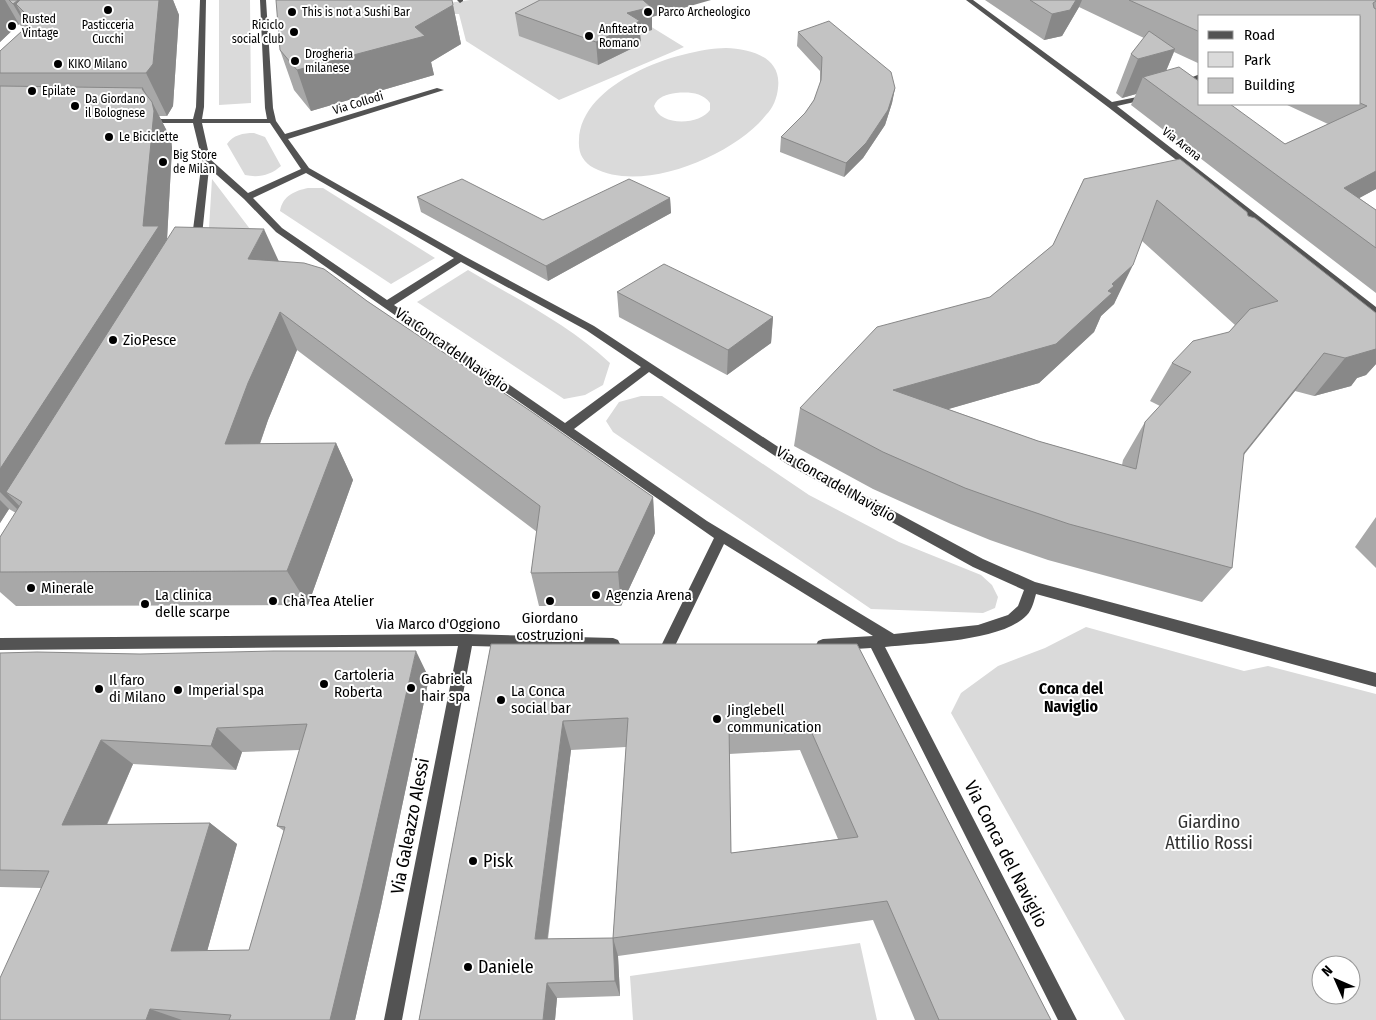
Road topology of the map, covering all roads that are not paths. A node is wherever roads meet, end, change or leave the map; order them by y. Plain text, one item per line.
1 (203, 0) edge
2 (263, 0) edge
3 (969, 0) edge
4 (1198, 77) edge
5 (1173, 86) edge
6 (440, 90) dead end
7 (1155, 93) edge
8 (1111, 105) junction
9 (133, 120) edge
10 (197, 121) junction
11 (272, 121) junction
12 (282, 138) junction
13 (206, 160) junction
14 (306, 170) junction
15 (247, 197) junction
16 (193, 256) edge
17 (461, 258) junction
18 (386, 305) junction
19 (1376, 312) edge
20 (650, 366) junction
21 (566, 429) junction
22 (721, 537) junction
23 (1032, 587) junction
24 (466, 640) junction
25 (892, 640) junction
26 (875, 642) junction
27 (0, 644) edge
28 (630, 645) edge
29 (805, 645) edge
30 (688, 646) edge
31 (1376, 680) edge
32 (393, 1020) edge
33 (1068, 1020) edge

1 - 10 street
2 - 11 street, Via Conca del Naviglio
3 - 8 street, Via Arena
4 - 5 street
6 - 12 street, Via Collodi
7 - 8 street
8 - 19 street, Via Arena
9 - 10 street
10 - 11 street
10 - 13 street
11 - 12 street, Via Conca del Naviglio
12 - 14 street, Via Conca del Naviglio
13 - 15 street, Via Conca del Naviglio
13 - 16 street
14 - 15 street
14 - 17 street, Via Conca del Naviglio
15 - 18 street, Via Conca del Naviglio
17 - 18 street, Via Conca del Naviglio
17 - 20 street, Via Conca del Naviglio
18 - 21 street, Via Conca del Naviglio
20 - 21 street
20 - 23 street, Via Conca del Naviglio
21 - 22 street, Via Conca del Naviglio
22 - 25 street, Via Conca del Naviglio
22 - 30 street
23 - 25 street
23 - 31 street, Via Conca del Naviglio
24 - 27 street, Via Marco d'Oggiono
24 - 28 street, Via Marco d'Oggiono
24 - 32 street, Via Galeazzo Alessi
25 - 26 street
26 - 29 street
26 - 33 street, Via Conca del Naviglio

